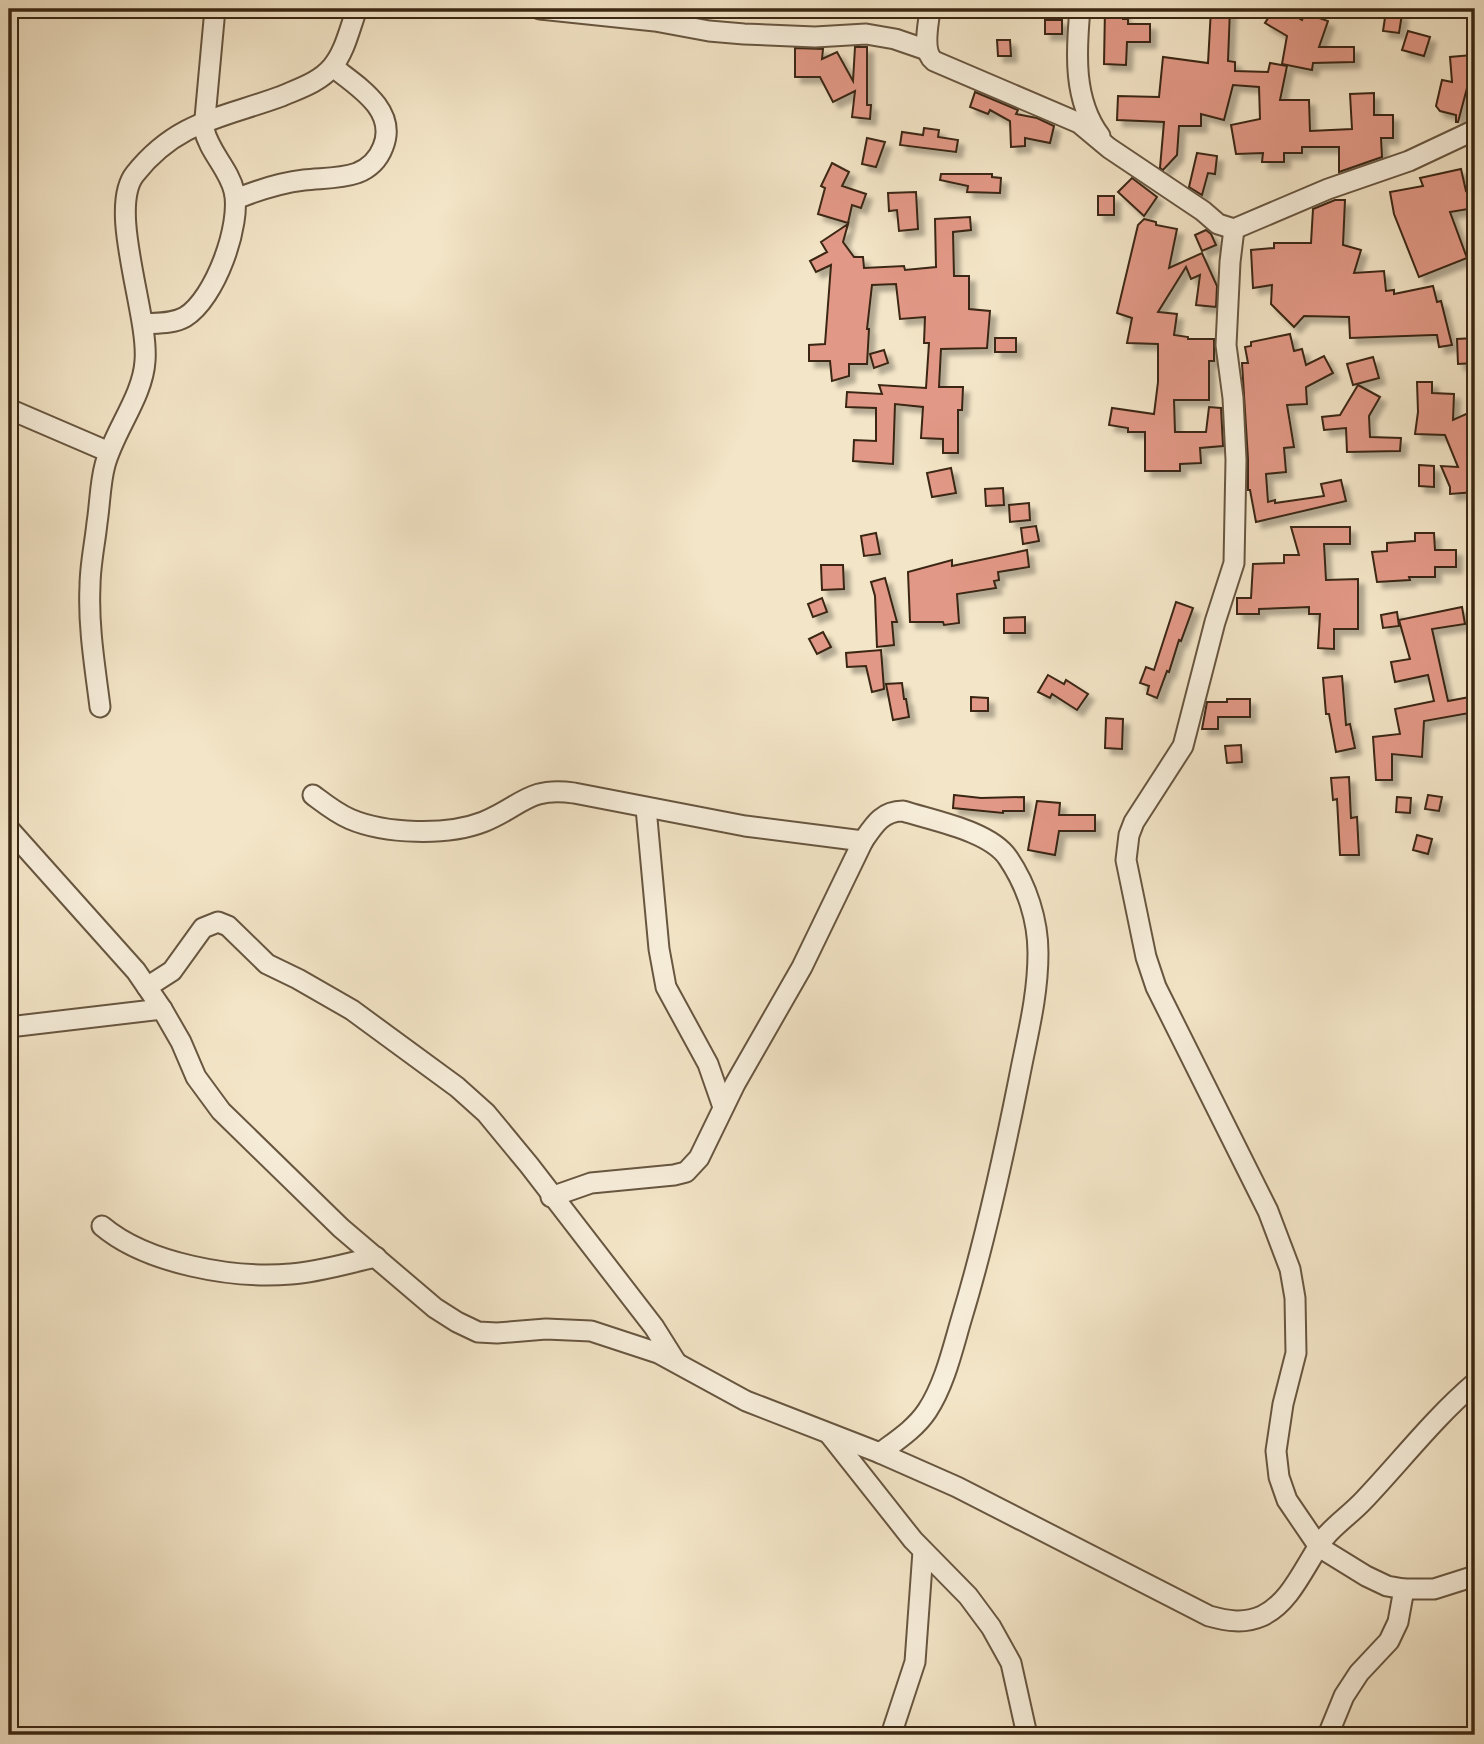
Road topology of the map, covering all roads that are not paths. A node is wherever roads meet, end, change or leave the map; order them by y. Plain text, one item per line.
1 (215, 9) edge
2 (356, 9) edge
3 (540, 9) edge
4 (930, 9) edge
5 (1080, 9) edge
6 (927, 50) junction
7 (333, 67) junction
8 (204, 122) junction
9 (1475, 130) edge
10 (1109, 148) junction
11 (236, 199) junction
12 (1234, 229) junction
13 (143, 324) junction
14 (9, 409) edge
15 (109, 452) junction
16 (100, 707) dead end
17 (313, 795) dead end
18 (646, 808) junction
19 (9, 829) edge
20 (863, 841) junction
21 (147, 987) junction
22 (162, 1009) junction
23 (9, 1027) edge
24 (723, 1107) junction
25 (551, 1196) junction
26 (102, 1226) dead end
27 (376, 1257) junction
28 (676, 1363) junction
29 (1475, 1383) edge
30 (829, 1434) junction
31 (880, 1453) junction
32 (1319, 1547) junction
33 (923, 1551) junction
34 (1475, 1576) edge
35 (1404, 1590) junction
36 (891, 1735) edge
37 (1027, 1735) edge
38 (1328, 1735) edge

1 - 8 street
2 - 7 street
3 - 6 street
4 - 6 street
5 - 10 street
6 - 10 street
7 - 8 street
7 - 11 street
8 - 11 street
8 - 13 street
9 - 12 street
10 - 12 street
11 - 13 street
12 - 32 street
13 - 15 street
14 - 15 street
15 - 16 street
17 - 18 street
18 - 20 street
18 - 24 street
19 - 21 street
20 - 24 street
20 - 31 street
21 - 22 street
21 - 25 street
22 - 23 street
22 - 27 street
24 - 25 street
25 - 28 street
26 - 27 street
27 - 28 street
28 - 30 street
29 - 32 street
30 - 31 street
30 - 33 street
31 - 32 street
32 - 35 street
33 - 36 street
33 - 37 street
34 - 35 street
35 - 38 street

